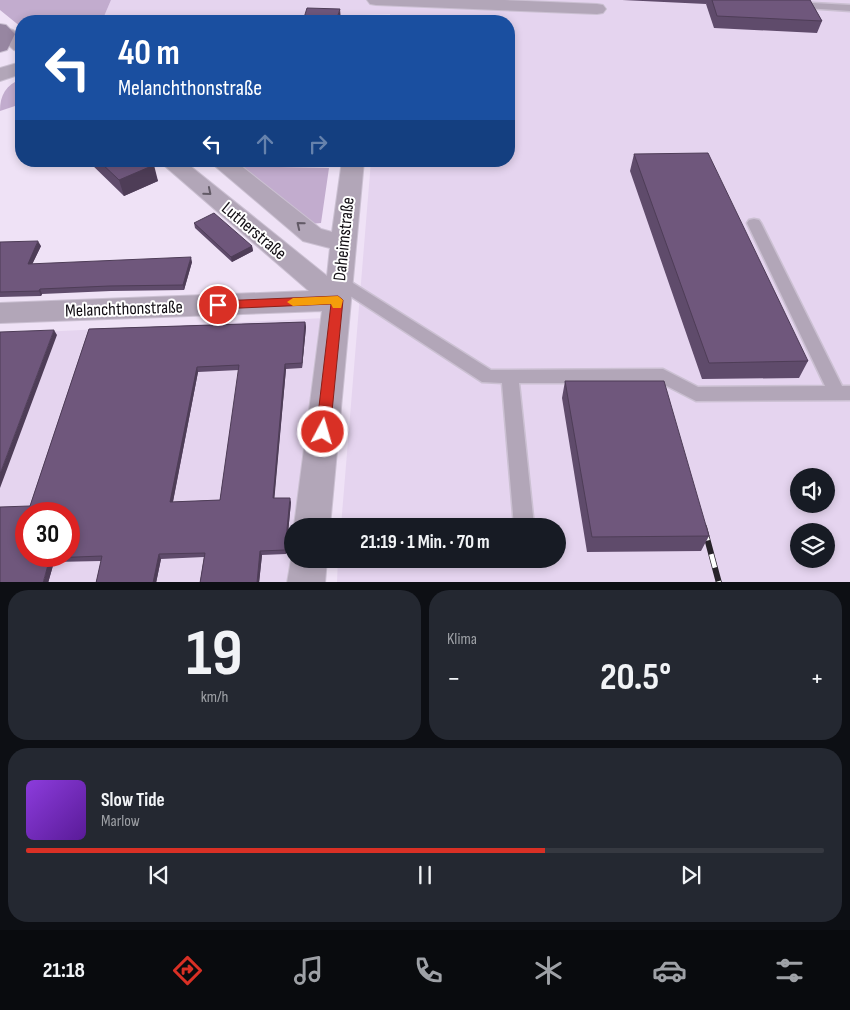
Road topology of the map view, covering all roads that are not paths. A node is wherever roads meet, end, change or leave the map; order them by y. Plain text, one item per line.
1 (372, 5) edge
2 (784, 5) edge
3 (850, 8) edge
4 (597, 9) dead end
5 (2, 37) edge
6 (15, 43) edge
7 (15, 70) edge
8 (0, 75) edge
9 (178, 167) edge
10 (227, 167) edge
11 (352, 167) edge
12 (754, 223) dead end
13 (344, 243) junction
14 (339, 291) junction
15 (0, 314) edge
16 (510, 377) junction
17 (843, 393) edge
18 (313, 518) edge
19 (523, 518) edge
20 (308, 568) edge
21 (306, 582) edge

1 - 4 street
2 - 3 lane
5 - 6 street
7 - 8 street
9 -> 14 street, Lutherstraße
13 -> 10 street, Lutherstraße
11 - 13 street, Daheimstraße
12 - 17 lane
13 - 14 street, Daheimstraße
14 - 15 street, Melanchthonstraße
14 - 16 lane
14 - 18 street, Daheimstraße
16 - 17 lane
16 - 19 lane
20 - 21 street

